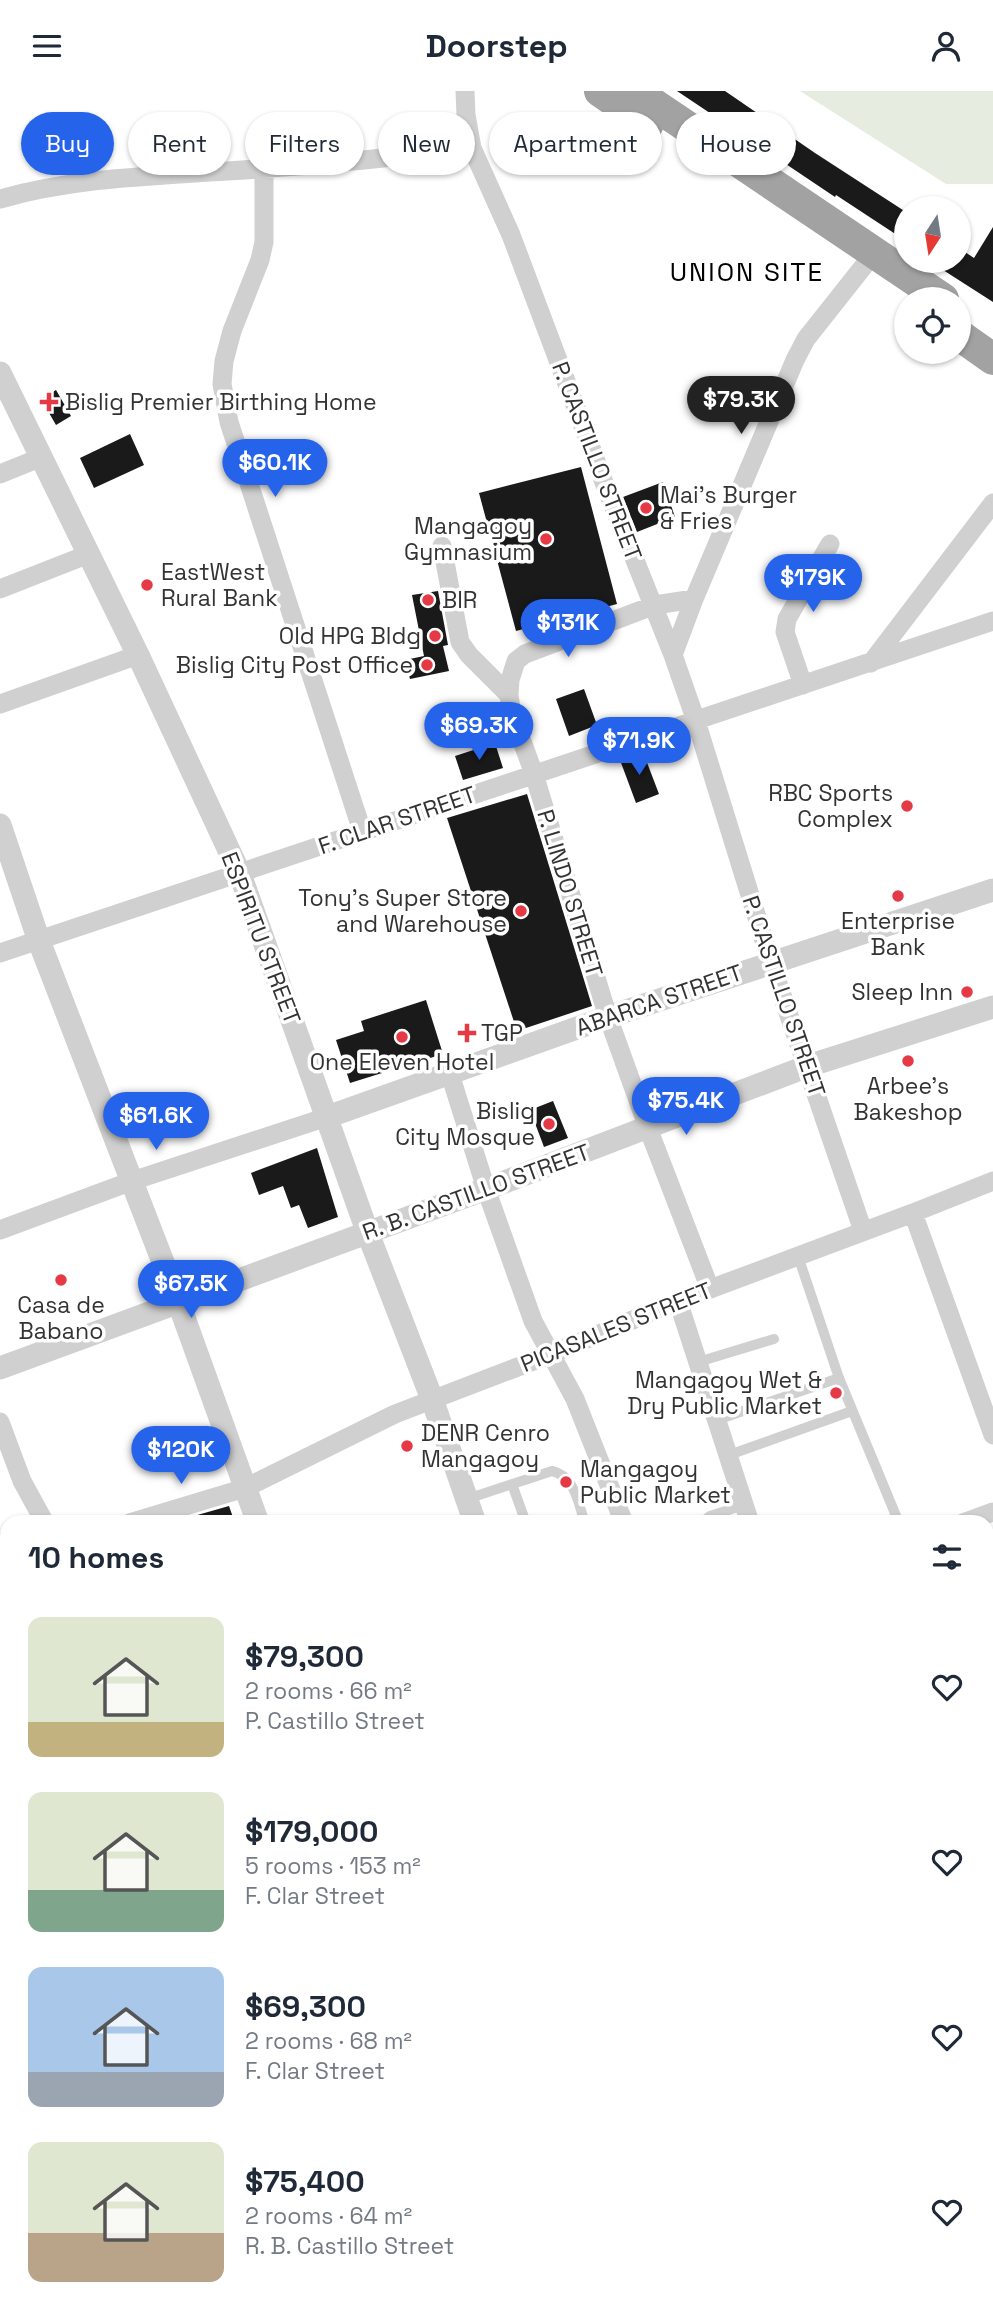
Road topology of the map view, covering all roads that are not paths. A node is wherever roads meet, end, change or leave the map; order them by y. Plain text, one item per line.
1 (465, 91) edge
2 (600, 91) edge
3 (634, 91) edge
4 (466, 112) edge
5 (475, 155) edge
6 (245, 170) edge
7 (264, 175) edge
8 (0, 199) edge
9 (868, 260) junction
10 (896, 287) edge
11 (920, 287) edge
12 (971, 318) edge
13 (993, 333) edge
14 (971, 343) edge
15 (993, 359) edge
16 (0, 373) edge
17 (42, 457) junction
18 (0, 474) edge
19 (993, 503) edge
20 (830, 544) dead end
21 (442, 546) dead end
22 (89, 554) junction
23 (0, 589) edge
24 (694, 599) junction
25 (655, 605) junction
26 (993, 621) edge
27 (138, 655) junction
28 (673, 655) junction
29 (871, 663) junction
30 (803, 685) junction
31 (509, 695) junction
32 (0, 704) edge
33 (696, 721) junction
34 (534, 773) junction
35 (0, 825) edge
36 (362, 831) junction
37 (240, 874) junction
38 (993, 890) edge
39 (39, 941) junction
40 (0, 953) edge
41 (771, 963) junction
42 (993, 1007) edge
43 (608, 1017) junction
44 (808, 1066) junction
45 (450, 1074) junction
46 (327, 1117) junction
47 (648, 1128) junction
48 (132, 1181) junction
49 (993, 1181) edge
50 (486, 1189) junction
51 (913, 1213) junction
52 (0, 1230) edge
53 (367, 1231) junction
54 (863, 1231) junction
55 (798, 1256) junction
56 (710, 1289) junction
57 (178, 1301) junction
58 (678, 1301) junction
59 (774, 1339) dead end
60 (550, 1355) junction
61 (698, 1362) junction
62 (0, 1368) edge
63 (839, 1378) junction
64 (432, 1399) junction
65 (852, 1411) junction
66 (717, 1420) junction
67 (0, 1422) edge
68 (993, 1435) edge
69 (729, 1455) junction
70 (512, 1484) junction
71 (245, 1488) junction
72 (467, 1499) junction
73 (747, 1514) edge
74 (41, 1515) edge
75 (156, 1515) edge
76 (255, 1515) edge
77 (472, 1515) edge
78 (523, 1515) edge
79 (582, 1515) edge
80 (621, 1515) edge
81 (728, 1515) edge
82 (896, 1515) edge

1 - 4 street, P. CASTILLO STREET
2 - 9 highway
3 - 9 highway
5 - 25 street, P. CASTILLO STREET
6 - 8 street
7 - 36 street
9 - 10 highway
9 - 11 highway
9 - 24 street
12 - 13 highway
14 - 15 highway
16 - 17 street, ESPIRITU STREET
17 - 18 street
17 - 22 street, ESPIRITU STREET
19 - 29 street
20 - 30 street
21 - 31 street
22 - 23 street
22 - 27 street, ESPIRITU STREET
24 - 25 street
24 - 28 street
25 - 28 street, P. CASTILLO STREET
25 - 31 street
26 - 29 street, F. CLAR STREET
27 - 32 street
27 - 37 street, ESPIRITU STREET
28 - 33 street, P. CASTILLO STREET
29 - 30 street, F. CLAR STREET
30 - 33 street, F. CLAR STREET
31 - 34 street, P. LINDO STREET
33 - 34 street, F. CLAR STREET
33 - 41 street, P. CASTILLO STREET
34 - 36 street, F. CLAR STREET
34 - 43 street, P. LINDO STREET
35 - 39 street
36 - 37 street, F. CLAR STREET
37 - 39 street, F. CLAR STREET
37 - 46 street, ESPIRITU STREET
38 - 41 street, ABARCA STREET
39 - 40 street, F. CLAR STREET
39 - 48 street
41 - 43 street, ABARCA STREET
41 - 44 street, P. CASTILLO STREET
42 - 44 street, R. B. CASTILLO STREET
43 - 45 street, ABARCA STREET
43 - 47 street, P. LINDO STREET
44 - 47 street, R. B. CASTILLO STREET
44 - 54 street, P. CASTILLO STREET
45 - 46 street, ABARCA STREET
45 - 50 street
46 - 48 street
46 - 53 street, ESPIRITU STREET
47 - 50 street, R. B. CASTILLO STREET
47 - 56 street, P. LINDO STREET
48 - 52 street
48 - 57 street
49 - 51 street, PICASALES STREET
50 - 53 street, R. B. CASTILLO STREET
50 - 60 street
51 - 54 street, PICASALES STREET
51 - 68 street
53 - 57 street, R. B. CASTILLO STREET
53 - 64 street, ESPIRITU STREET
54 - 55 street, PICASALES STREET
55 - 56 street, PICASALES STREET
55 - 63 lane
56 - 58 street, PICASALES STREET
57 - 62 street, R. B. CASTILLO STREET
57 - 71 street
58 - 60 street, PICASALES STREET
58 - 61 street
59 - 61 lane
60 - 64 street, PICASALES STREET
60 - 80 street
61 - 66 street
63 - 65 lane
63 - 66 lane
64 - 71 street, PICASALES STREET
64 - 72 street, ESPIRITU STREET
65 - 69 lane
65 - 82 lane
66 - 69 street
67 - 74 street
69 - 73 street
70 - 72 lane
70 - 78 lane
70 - 79 lane
71 - 75 street, PICASALES STREET
71 - 76 street
72 - 77 street, ESPIRITU STREET
73 - 81 lane

